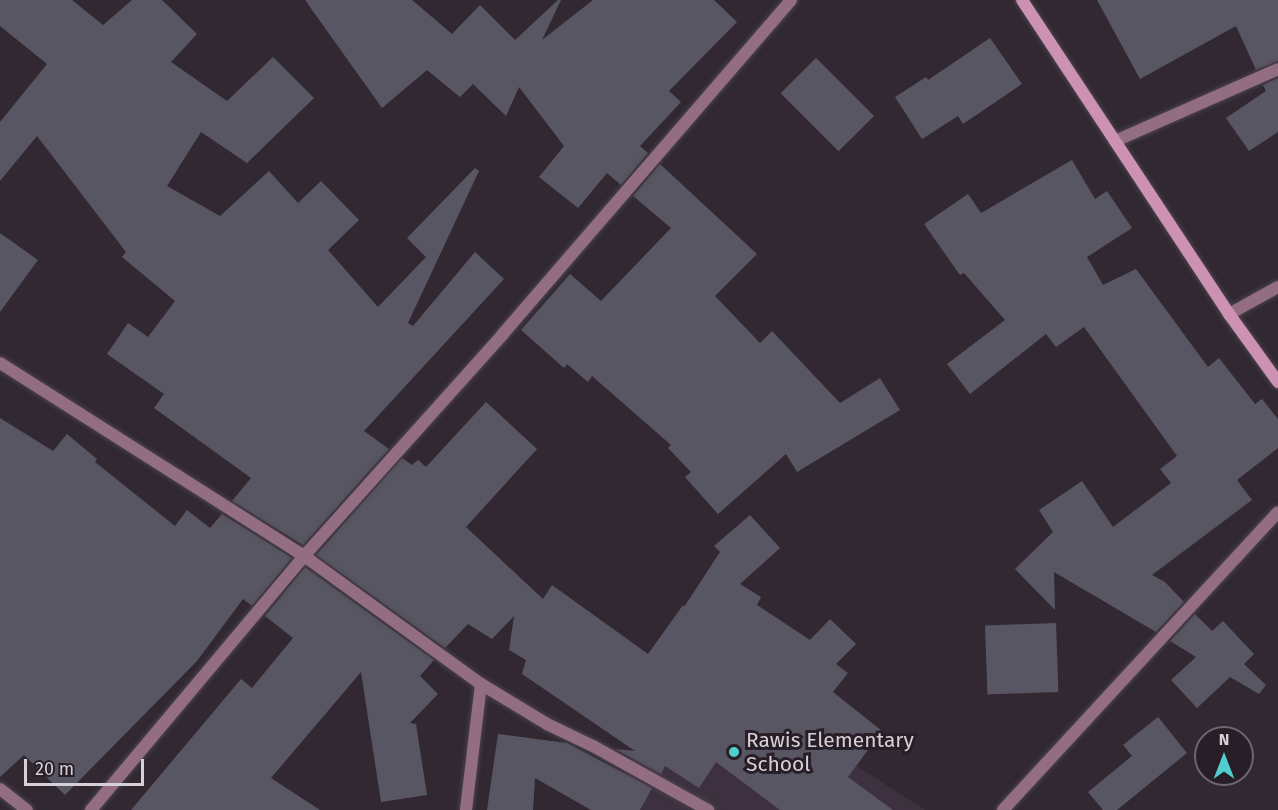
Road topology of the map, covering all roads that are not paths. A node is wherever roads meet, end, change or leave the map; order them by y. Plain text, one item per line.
1 (791, 0) edge
2 (1022, 0) edge
3 (1278, 69) edge
4 (1115, 141) junction
5 (1278, 287) edge
6 (1229, 314) junction
7 (0, 363) edge
8 (1278, 382) edge
9 (1278, 512) edge
10 (304, 556) junction
11 (482, 684) junction
12 (0, 789) edge
13 (27, 810) edge
14 (92, 810) edge
15 (466, 810) edge
16 (708, 810) edge
17 (1003, 810) edge

1 - 10 street
2 - 4 main road
3 - 4 street
4 - 6 main road
5 - 6 street
6 - 8 main road
7 - 10 street
9 - 17 street
10 - 11 street
10 - 14 street
11 - 15 street
11 - 16 street
12 - 13 street

